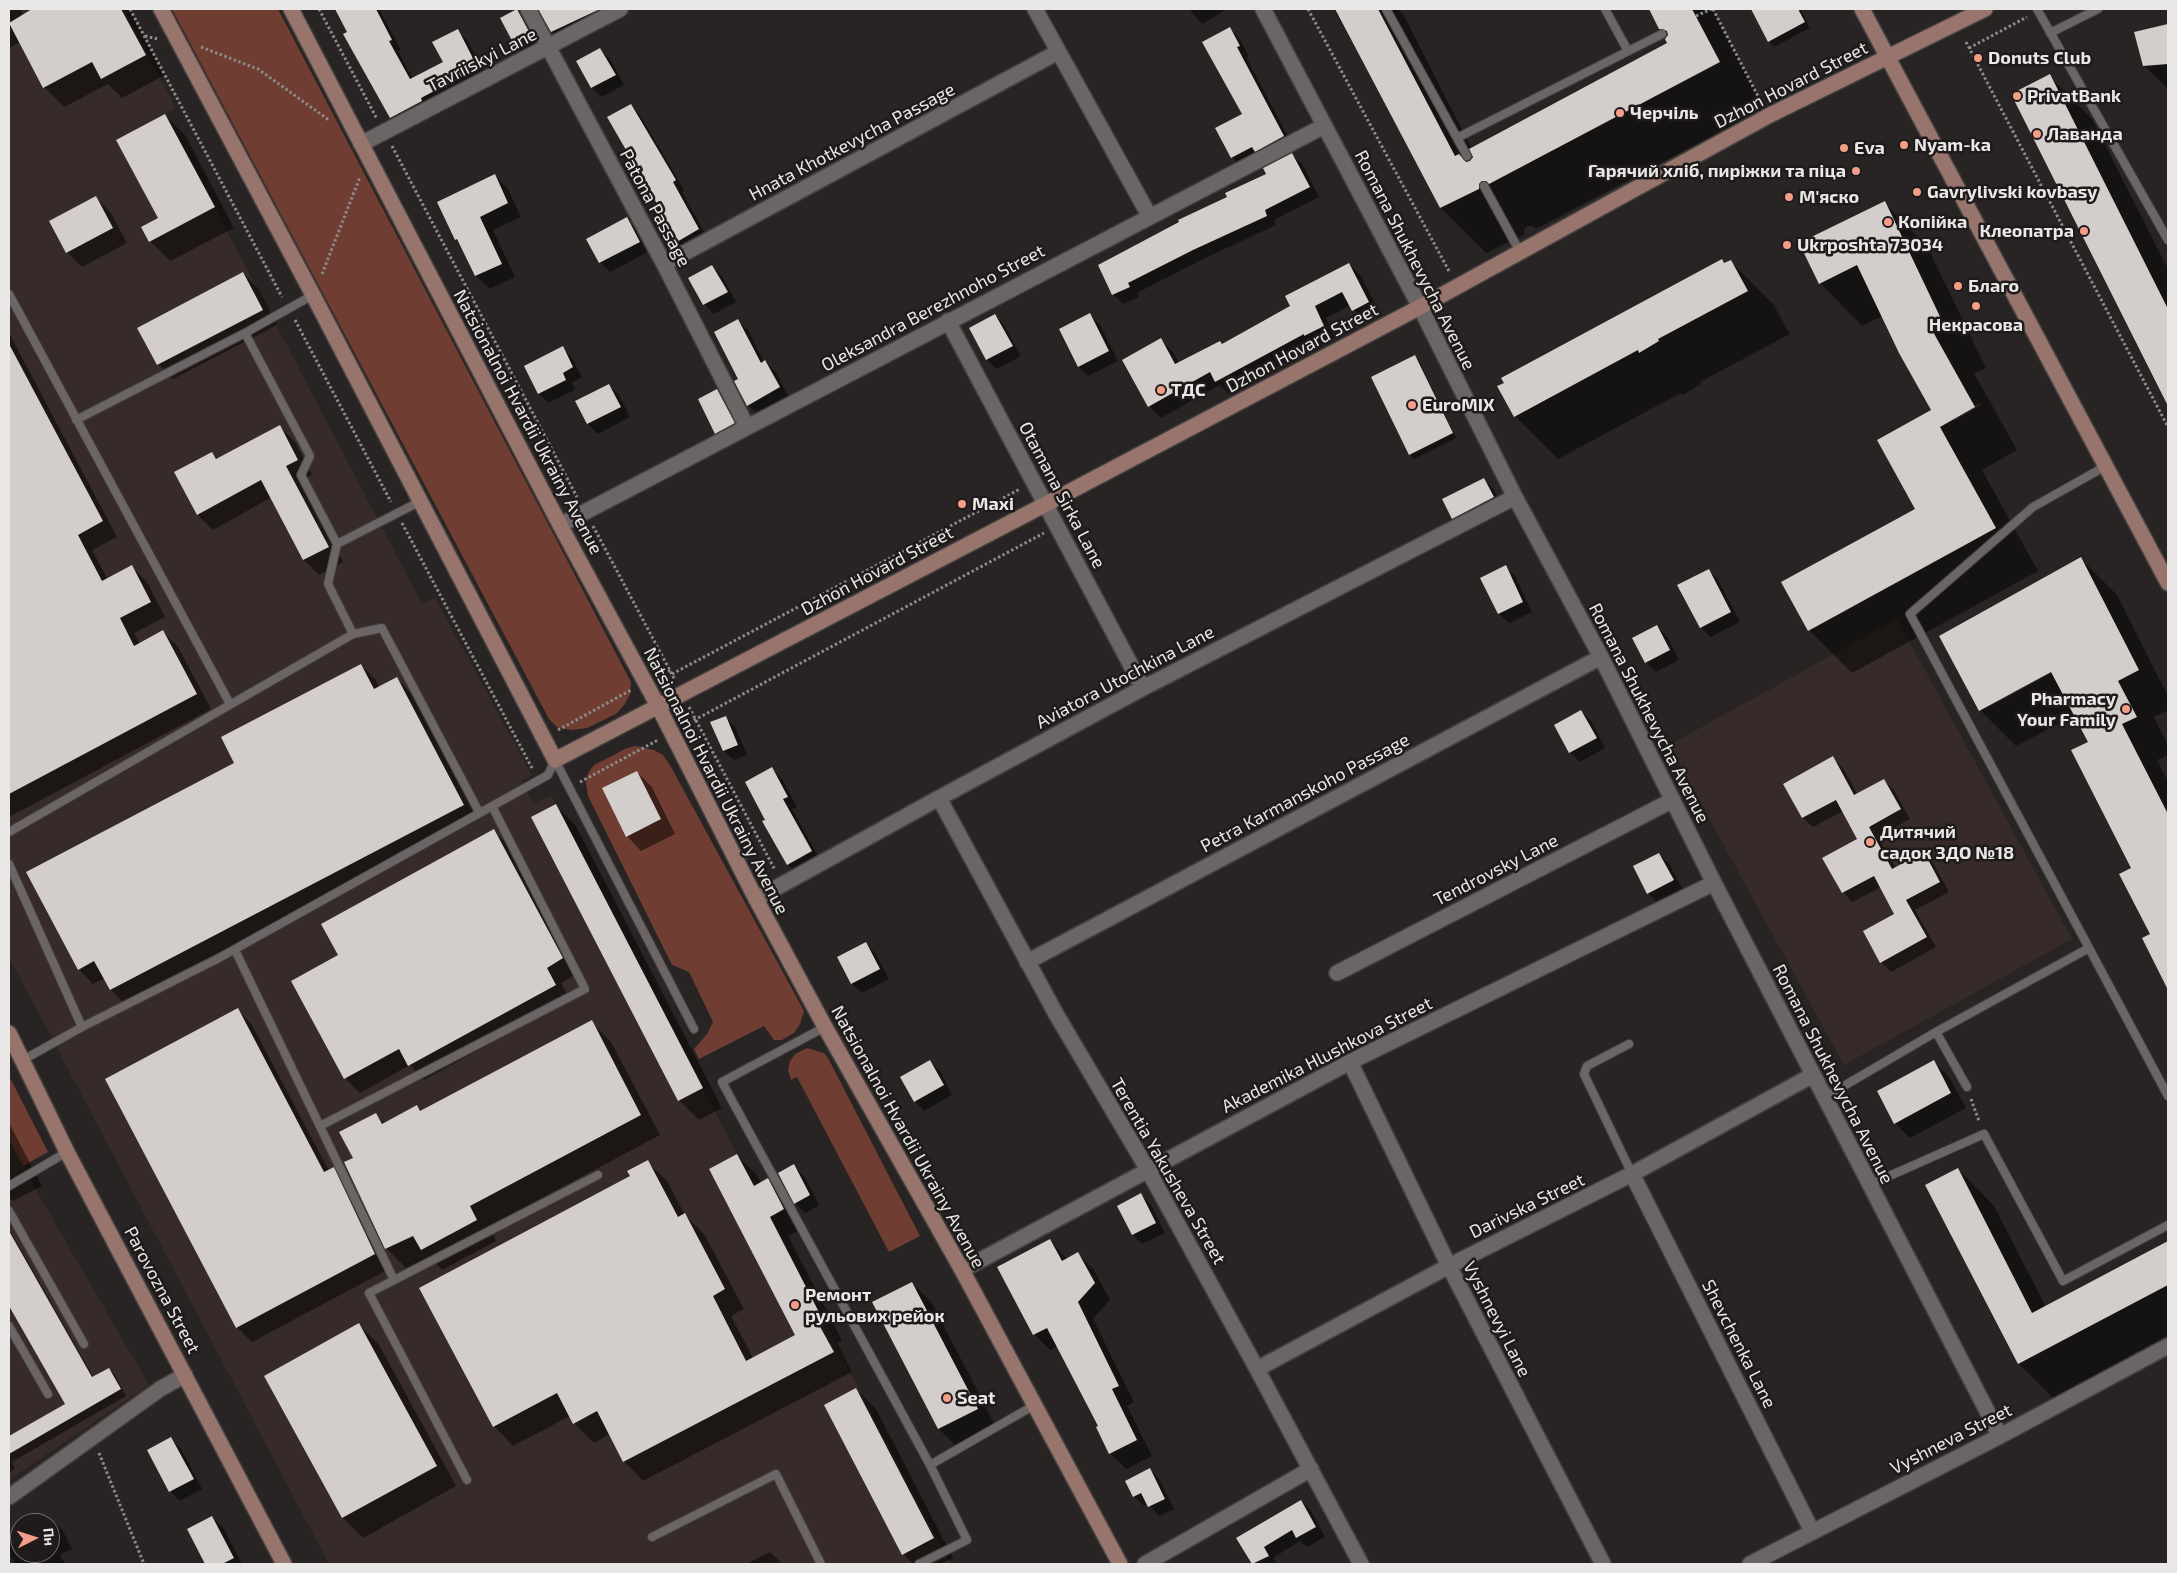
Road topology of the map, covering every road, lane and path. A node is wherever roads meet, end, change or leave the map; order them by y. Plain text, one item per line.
1 (130, 9) edge
2 (161, 9) edge
3 (290, 9) edge
4 (319, 9) edge
5 (528, 9) edge
6 (620, 9) edge
7 (1035, 9) edge
8 (1263, 9) edge
9 (1308, 9) edge
10 (1386, 9) edge
11 (1605, 9) edge
12 (1713, 9) edge
13 (1862, 9) edge
14 (1985, 9) edge
15 (2098, 9) edge
16 (2038, 10) edge
17 (1696, 16) dead end
18 (2050, 33) junction
19 (1662, 34) dead end
20 (145, 36) junction
21 (178, 42) junction
22 (1966, 42) dead end
23 (549, 47) junction
24 (1969, 48) junction
25 (1628, 51) junction
26 (1058, 52) junction
27 (1888, 57) junction
28 (1768, 116) junction
29 (329, 121) dead end
30 (1324, 126) junction
31 (384, 131) junction
32 (1457, 138) junction
33 (361, 144) junction
34 (1468, 156) dead end
35 (1484, 186) dead end
36 (1150, 217) junction
37 (2168, 240) edge
38 (1520, 252) junction
39 (664, 264) junction
40 (1457, 287) junction
41 (9, 294) edge
42 (313, 295) junction
43 (1420, 308) junction
44 (288, 309) junction
45 (948, 321) junction
46 (245, 333) junction
47 (76, 420) junction
48 (747, 427) junction
49 (2168, 427) edge
50 (2106, 466) junction
51 (1034, 482) junction
52 (1515, 497) junction
53 (419, 502) junction
54 (1046, 504) junction
55 (585, 511) junction
56 (397, 514) junction
57 (560, 525) junction
58 (1057, 525) junction
59 (337, 544) junction
60 (2168, 583) edge
61 (353, 634) junction
62 (1601, 657) junction
63 (670, 670) junction
64 (672, 674) junction
65 (645, 683) junction
66 (1143, 688) junction
67 (682, 694) junction
68 (230, 704) junction
69 (658, 706) junction
70 (696, 718) junction
71 (672, 733) junction
72 (543, 738) junction
73 (555, 760) junction
74 (538, 780) junction
75 (570, 787) junction
76 (939, 798) junction
77 (1673, 800) junction
78 (492, 806) junction
79 (479, 812) junction
80 (9, 832) edge
81 (9, 864) edge
82 (1714, 883) junction
83 (783, 885) junction
84 (756, 899) junction
85 (2089, 948) junction
86 (235, 950) junction
87 (1028, 962) junction
88 (1337, 974) dead end
89 (82, 1027) junction
90 (824, 1027) junction
91 (694, 1029) dead end
92 (1936, 1032) junction
93 (9, 1033) edge
94 (1629, 1044) dead end
95 (23, 1060) junction
96 (1350, 1062) junction
97 (1813, 1075) junction
98 (1967, 1087) joint
99 (2168, 1096) edge
100 (1825, 1097) junction
101 (320, 1126) junction
102 (1984, 1134) junction
103 (67, 1152) junction
104 (1148, 1170) junction
105 (598, 1174) dead end
106 (1632, 1174) junction
107 (1869, 1185) junction
108 (9, 1186) edge
109 (9, 1211) edge
110 (2168, 1225) edge
111 (1449, 1266) junction
112 (962, 1270) junction
113 (394, 1280) junction
114 (9, 1326) edge
115 (84, 1344) dead end
116 (2168, 1346) edge
117 (1257, 1369) junction
118 (185, 1375) junction
119 (48, 1394) dead end
120 (1033, 1406) junction
121 (2000, 1436) junction
122 (93, 1438) junction
123 (930, 1465) junction
124 (1311, 1468) junction
125 (467, 1480) dead end
126 (9, 1497) edge
127 (1812, 1531) junction
128 (652, 1536) dead end
129 (144, 1564) edge
130 (284, 1564) edge
131 (821, 1564) edge
132 (919, 1564) edge
133 (1120, 1564) edge
134 (1145, 1564) edge
135 (1361, 1564) edge
136 (1604, 1564) edge
137 (1750, 1564) edge

1 - 20 path
2 - 21 street
3 - 33 street, Natsionalnoi Hvardii Ukrainy Avenue
4 - 31 path
5 - 23 street, Patona Passage
6 - 23 street, Tavriiskyi Lane
7 - 26 street
8 - 30 street, Romana Shukhevycha Avenue
9 - 40 path
10 - 32 lane
11 - 25 lane
12 - 17 path
12 - 28 path
13 - 27 street
14 - 27 street, Dzhon Hovard Street
15 - 18 lane
16 - 18 lane
16 - 24 path
18 - 37 lane
19 - 25 lane
20 - 21 path
20 - 44 path
21 - 29 path
21 - 42 street
22 - 24 path
23 - 31 street, Tavriiskyi Lane
23 - 39 street, Patona Passage
24 - 49 path
25 - 32 lane
26 - 36 street
26 - 39 street, Hnata Khotkevycha Passage
27 - 28 street, Dzhon Hovard Street
27 - 50 street
28 - 38 street, Dzhon Hovard Street
30 - 36 street, Oleksandra Berezhnoho Street
30 - 43 street, Romana Shukhevycha Avenue
31 - 33 street, Tavriiskyi Lane
31 - 55 path
32 - 34 lane
33 - 42 path
33 - 57 street, Natsionalnoi Hvardii Ukrainy Avenue
35 - 38 lane
36 - 45 street, Oleksandra Berezhnoho Street
38 - 40 street, Dzhon Hovard Street
39 - 48 street, Patona Passage
40 - 43 street, Dzhon Hovard Street
41 - 47 lane
42 - 44 lane
42 - 53 street
43 - 52 street, Romana Shukhevycha Avenue
43 - 54 street, Dzhon Hovard Street
44 - 46 lane
44 - 56 path
45 - 48 street, Oleksandra Berezhnoho Street
45 - 51 street, Otamana Sirka Lane
46 - 47 lane
46 - 59 lane
47 - 68 lane
48 - 55 street, Oleksandra Berezhnoho Street
50 - 60 street
50 - 85 lane
51 - 54 street, Otamana Sirka Lane
51 - 64 path
52 - 62 street, Romana Shukhevycha Avenue
52 - 66 street, Aviatora Utochkina Lane
53 - 56 lane
53 - 72 street
54 - 58 street, Otamana Sirka Lane
54 - 67 street, Dzhon Hovard Street
55 - 57 street, Oleksandra Berezhnoho Street
55 - 63 path
56 - 59 lane
56 - 74 path
57 - 65 street, Natsionalnoi Hvardii Ukrainy Avenue
58 - 66 street, Otamana Sirka Lane
58 - 70 path
59 - 61 lane
61 - 68 lane
61 - 79 lane
62 - 77 street, Romana Shukhevycha Avenue
62 - 87 street, Petra Karmanskoho Passage
63 - 64 path
63 - 65 path
64 - 67 path
65 - 69 street, Natsionalnoi Hvardii Ukrainy Avenue
65 - 72 path
66 - 76 street, Aviatora Utochkina Lane
67 - 69 street, Dzhon Hovard Street
67 - 70 path
68 - 80 lane
69 - 71 street, Natsionalnoi Hvardii Ukrainy Avenue
69 - 73 street, Dzhon Hovard Street
70 - 71 path
70 - 83 path
71 - 75 path
71 - 84 street, Natsionalnoi Hvardii Ukrainy Avenue
72 - 73 street
73 - 74 lane
73 - 75 lane
74 - 78 lane
75 - 91 lane
76 - 83 street, Aviatora Utochkina Lane
76 - 87 street, Terentia Yakusheva Street
77 - 82 street, Romana Shukhevycha Avenue
77 - 88 street, Tendrovsky Lane
78 - 79 lane
78 - 101 lane
79 - 86 lane
81 - 89 lane
82 - 96 street, Akademika Hlushkova Street
82 - 97 street, Romana Shukhevycha Avenue
83 - 84 street, Aviatora Utochkina Lane
84 - 90 street, Natsionalnoi Hvardii Ukrainy Avenue
85 - 92 lane
85 - 99 lane
86 - 89 lane
86 - 101 lane
87 - 104 street, Terentia Yakusheva Street
89 - 95 lane
90 - 112 street, Natsionalnoi Hvardii Ukrainy Avenue
90 - 123 lane
92 - 98 lane
92 - 100 lane
93 - 95 street, Parovozna Street
94 - 106 lane
95 - 103 street, Parovozna Street
96 - 104 street, Akademika Hlushkova Street
96 - 111 street, Vyshnevyi Lane
97 - 100 street, Romana Shukhevycha Avenue
97 - 106 street, Darivska Street
98 - 102 path
100 - 107 street, Romana Shukhevycha Avenue
101 - 113 lane
102 - 107 lane
102 - 110 lane
103 - 108 lane
103 - 118 street, Parovozna Street
104 - 112 street, Akademika Hlushkova Street
104 - 117 street, Terentia Yakusheva Street
105 - 113 lane
106 - 111 street, Darivska Street
106 - 127 street, Shevchenka Lane
107 - 121 street, Romana Shukhevycha Avenue
109 - 115 lane
111 - 117 street, Darivska Street
111 - 136 street, Vyshnevyi Lane
112 - 120 street, Natsionalnoi Hvardii Ukrainy Avenue
113 - 125 lane
114 - 119 lane
116 - 121 street, Vyshneva Street
117 - 124 street, Terentia Yakusheva Street
118 - 122 street
118 - 130 street, Parovozna Street
120 - 123 lane
120 - 133 street, Natsionalnoi Hvardii Ukrainy Avenue
121 - 127 street, Vyshneva Street
122 - 126 street
122 - 129 path
123 - 132 lane
124 - 134 street
124 - 135 street, Terentia Yakusheva Street
127 - 137 street, Vyshneva Street
128 - 131 lane

